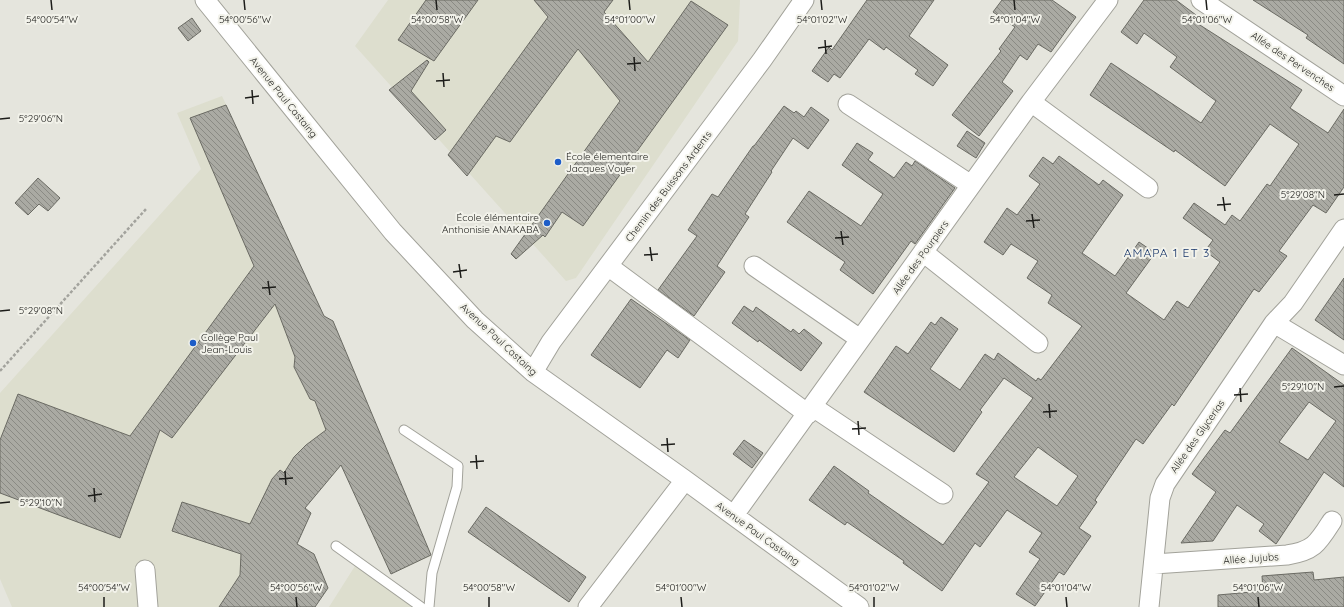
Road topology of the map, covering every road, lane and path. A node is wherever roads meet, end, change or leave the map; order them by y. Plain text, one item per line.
1 (205, 0) edge
2 (804, 0) edge
3 (1108, 0) edge
4 (1202, 0) edge
5 (1344, 96) edge
6 (1031, 102) junction
7 (848, 104) dead end
8 (971, 185) junction
9 (1148, 188) dead end
10 (146, 209) dead end
11 (1344, 229) edge
12 (923, 252) junction
13 (608, 266) junction
14 (754, 266) dead end
15 (1274, 323) junction
16 (860, 339) junction
17 (1038, 343) dead end
18 (1344, 365) edge
19 (0, 371) edge
20 (533, 372) junction
21 (810, 410) junction
22 (404, 430) dead end
23 (685, 480) junction
24 (943, 494) dead end
25 (734, 515) junction
26 (1332, 520) dead end
27 (336, 546) dead end
28 (1154, 564) junction
29 (144, 570) dead end
30 (148, 607) edge
31 (421, 607) edge
32 (429, 607) edge
33 (588, 607) edge
34 (859, 607) edge
35 (1149, 607) edge

1 - 20 street, Avenue Paul Castaing
2 - 13 street, Chemin des Buissons Ardents
3 - 6 street, Allée des Pourpiers
4 - 5 street, Allée des Pervenches
6 - 8 street, Allée des Pourpiers
6 - 9 street
7 - 8 street
8 - 12 street, Allée des Pourpiers
10 - 19 path
11 - 15 street, Allée des Glycerias
12 - 16 street, Allée des Pourpiers
12 - 17 street
13 - 20 street, Chemin des Buissons Ardents
13 - 21 street
14 - 16 street
15 - 18 street
15 - 28 street, Allée des Glycerias
16 - 21 street, Allée des Pourpiers
20 - 23 street, Avenue Paul Castaing
21 - 24 street
21 - 25 street, Allée des Pourpiers
22 - 32 lane
23 - 25 street, Avenue Paul Castaing
23 - 33 street
25 - 34 street, Avenue Paul Castaing
26 - 28 street, Allée Jujubs
27 - 31 lane
28 - 35 street, Allée des Glycerias
29 - 30 street

